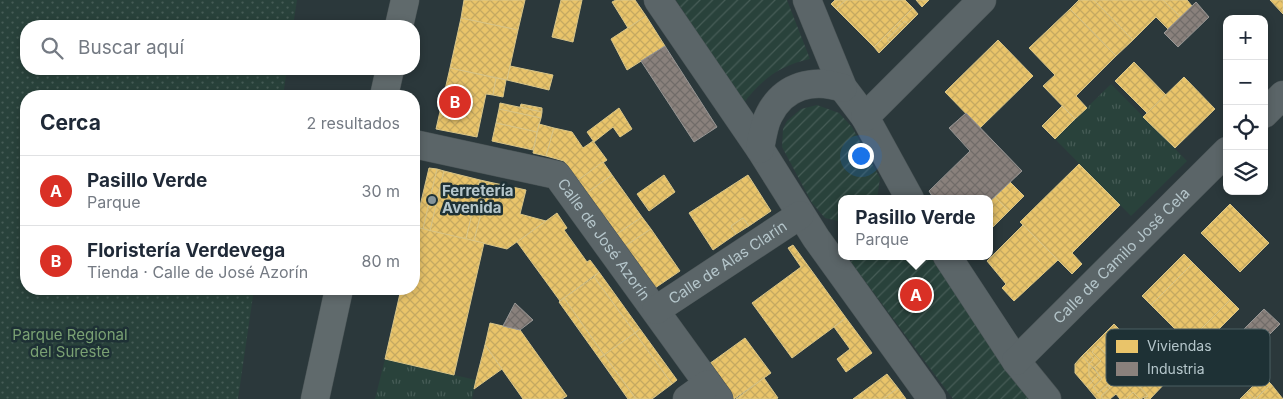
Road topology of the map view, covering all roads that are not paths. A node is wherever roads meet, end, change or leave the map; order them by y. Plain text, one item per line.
1 (405, 0) edge
2 (658, 0) edge
3 (807, 0) edge
4 (982, 0) edge
5 (400, 20) edge
6 (389, 75) edge
7 (843, 88) junction
8 (385, 90) edge
9 (1283, 95) edge
10 (1268, 110) edge
11 (865, 117) junction
12 (420, 145) edge
13 (760, 149) junction
14 (1223, 155) edge
15 (904, 194) edge
16 (800, 215) junction
17 (816, 238) junction
18 (838, 243) edge
19 (950, 260) edge
20 (339, 295) edge
21 (656, 310) junction
22 (1016, 360) junction
23 (705, 394) edge
24 (315, 399) edge
25 (932, 399) edge
26 (1047, 399) edge

1 - 5 main road
2 - 13 street
3 - 7 street
4 - 11 street
6 - 8 main road
7 - 11 street
7 - 13 street
9 - 10 street
11 - 15 street
12 - 21 street, Calle de José Azorín
13 - 16 street
14 - 22 street, Calle de Camilo José Cela
16 - 17 street
16 - 21 street, Calle de Alas Clarín
17 - 18 street
17 - 25 street
19 - 22 street
20 - 24 main road
21 - 23 street, Calle de José Azorín
22 - 26 street

